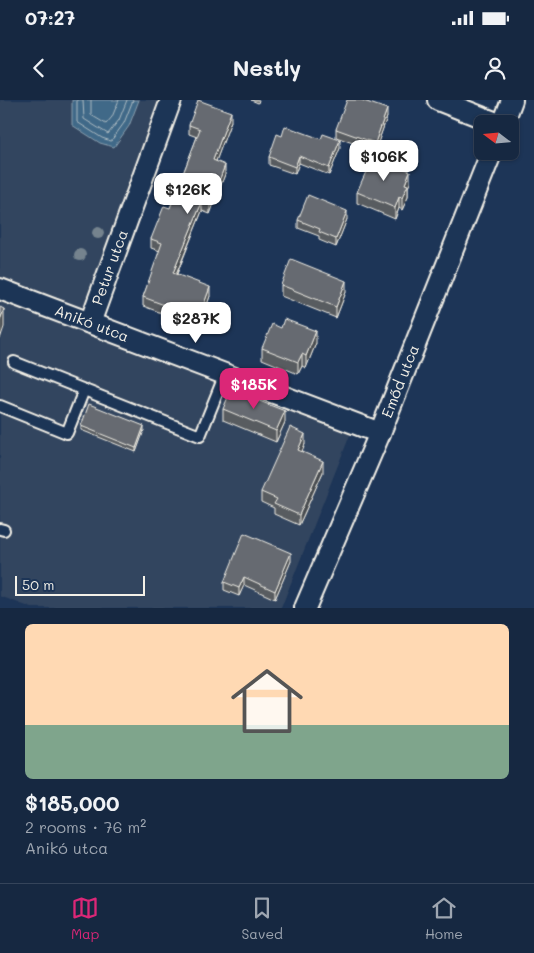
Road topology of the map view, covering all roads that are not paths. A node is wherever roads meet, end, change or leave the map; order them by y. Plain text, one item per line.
1 (171, 100) edge
2 (438, 100) edge
3 (512, 100) edge
4 (476, 115) edge
5 (506, 115) edge
6 (488, 160) edge
7 (0, 289) edge
8 (90, 323) junction
9 (14, 362) dead end
10 (225, 374) junction
11 (84, 390) junction
12 (0, 406) edge
13 (380, 432) junction
14 (305, 608) edge

1 - 8 street, Petur utca
2 - 4 street
3 - 5 street
6 - 13 street, Emőd utca
7 - 8 street, Anikó utca
8 - 10 street, Anikó utca
9 - 11 lane
10 - 11 lane
10 - 13 street, Anikó utca
11 - 12 lane
13 - 14 street, Emőd utca

